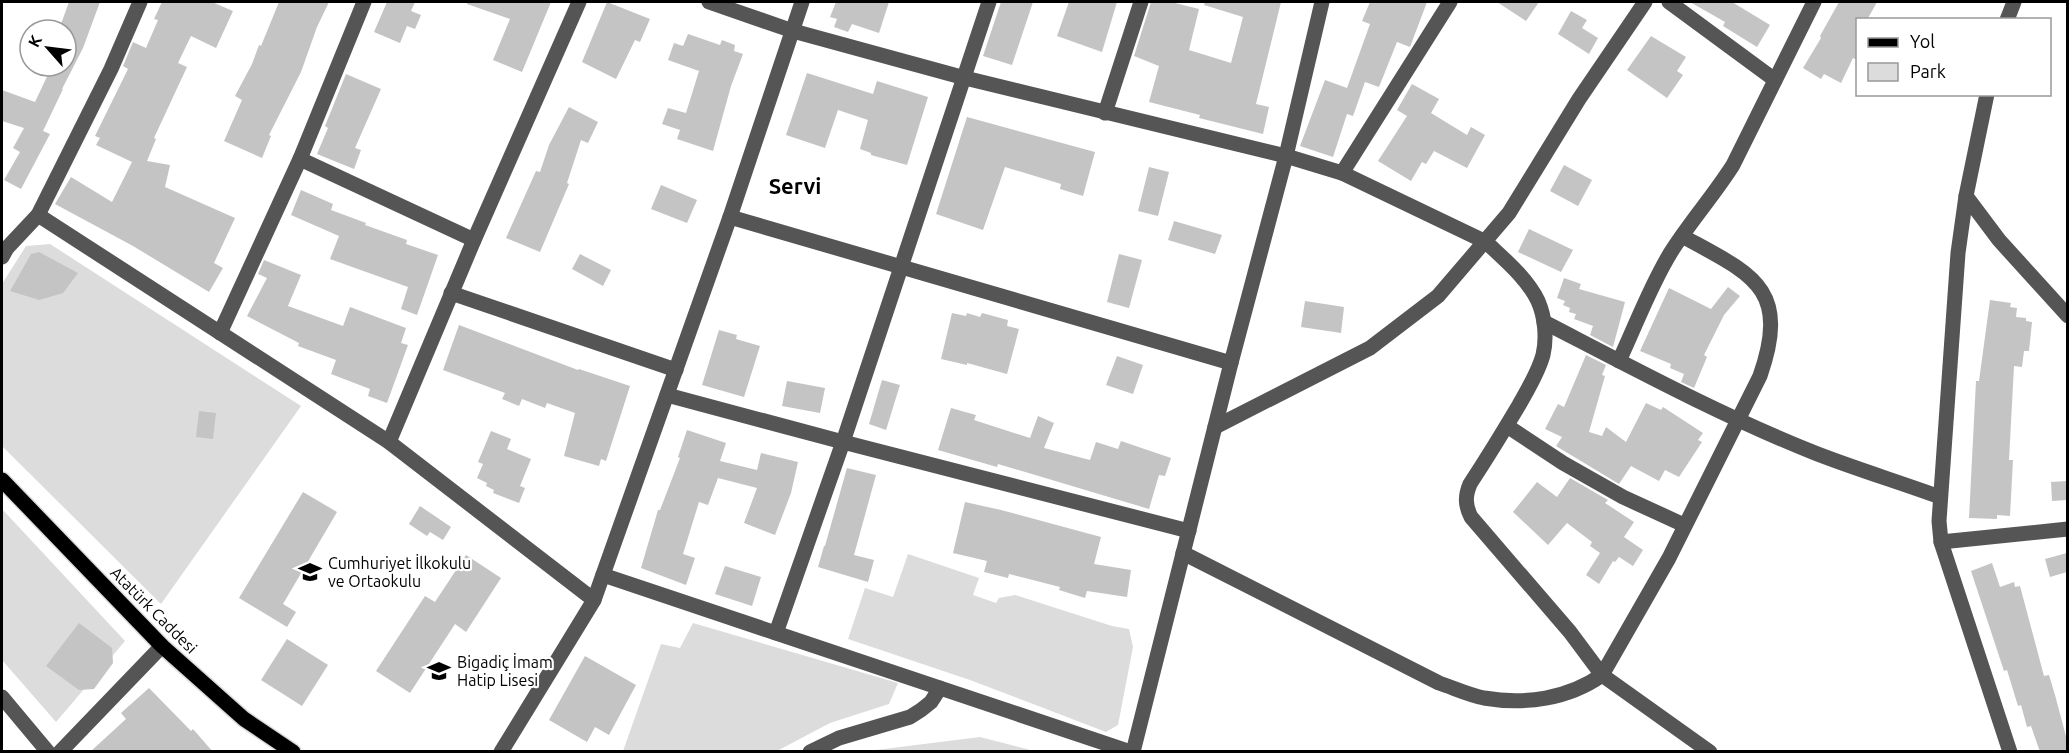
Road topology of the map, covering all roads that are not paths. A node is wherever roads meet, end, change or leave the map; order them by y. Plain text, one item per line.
1 (140, 2) edge
2 (363, 2) edge
3 (579, 2) edge
4 (709, 2) edge
5 (802, 2) edge
6 (989, 2) edge
7 (1141, 2) edge
8 (1322, 2) edge
9 (1450, 2) edge
10 (1645, 2) edge
11 (1669, 2) edge
12 (1814, 2) edge
13 (2014, 2) edge
14 (2008, 18) edge
15 (793, 31) junction
16 (965, 78) junction
17 (1775, 80) junction
18 (1987, 96) edge
19 (1105, 113) junction
20 (1286, 156) junction
21 (300, 159) junction
22 (1341, 173) junction
23 (1966, 196) junction
24 (38, 215) junction
25 (730, 217) junction
26 (1682, 236) junction
27 (474, 240) junction
28 (1486, 242) junction
29 (3, 250) edge
30 (901, 267) junction
31 (451, 293) junction
32 (2067, 316) edge
33 (1544, 322) junction
34 (220, 333) junction
35 (1619, 361) junction
36 (1231, 363) junction
37 (676, 370) junction
38 (667, 395) junction
39 (1737, 418) junction
40 (1507, 426) junction
41 (1215, 427) junction
42 (389, 442) junction
43 (843, 442) junction
44 (2, 480) edge
45 (1940, 497) junction
46 (1684, 525) junction
47 (2067, 529) edge
48 (1189, 531) junction
49 (1941, 542) junction
50 (1183, 553) junction
51 (603, 576) junction
52 (594, 600) junction
53 (776, 633) junction
54 (162, 646) junction
55 (1602, 675) junction
56 (940, 688) junction
57 (2, 697) edge
58 (282, 749) edge
59 (48, 752) edge
60 (60, 752) edge
61 (501, 752) edge
62 (810, 752) edge
63 (1132, 752) edge
64 (1710, 752) edge
65 (2010, 752) edge

1 - 24 street
2 - 21 street
3 - 27 street
4 - 15 street
5 - 15 street
6 - 16 street
7 - 19 street
8 - 20 street
9 - 22 street
10 - 28 street
11 - 17 street
12 - 17 street
13 - 14 street
15 - 16 street
15 - 25 street
16 - 19 street
16 - 30 street
17 - 26 street
18 - 23 street
19 - 20 street
20 - 22 street
20 - 36 street
21 - 27 street
21 - 34 street
22 - 28 street
23 - 32 street
23 - 45 street
24 - 29 street
24 - 34 street
25 - 30 street
25 - 37 street
26 - 35 street
26 - 39 street
27 - 31 street
28 - 33 street
28 - 41 street
30 - 36 street
30 - 43 street
31 - 37 street
31 - 42 street
33 - 35 street
33 - 40 street
34 - 42 street
35 - 39 street
36 - 41 street
37 - 38 street
38 - 43 street
38 - 51 street
39 - 45 street
39 - 46 street
40 - 46 street
40 - 55 street
41 - 48 street
42 - 52 street
43 - 48 street
43 - 53 street
44 - 54 main road, Atatürk Caddesi
45 - 49 street
46 - 55 street
47 - 49 street
48 - 50 street
49 - 65 street
50 - 55 street
50 - 63 street
51 - 52 street
51 - 53 street
52 - 61 street
53 - 56 street
54 - 58 main road, Atatürk Caddesi
54 - 60 street
55 - 64 street
56 - 62 street
56 - 63 street
57 - 59 street

